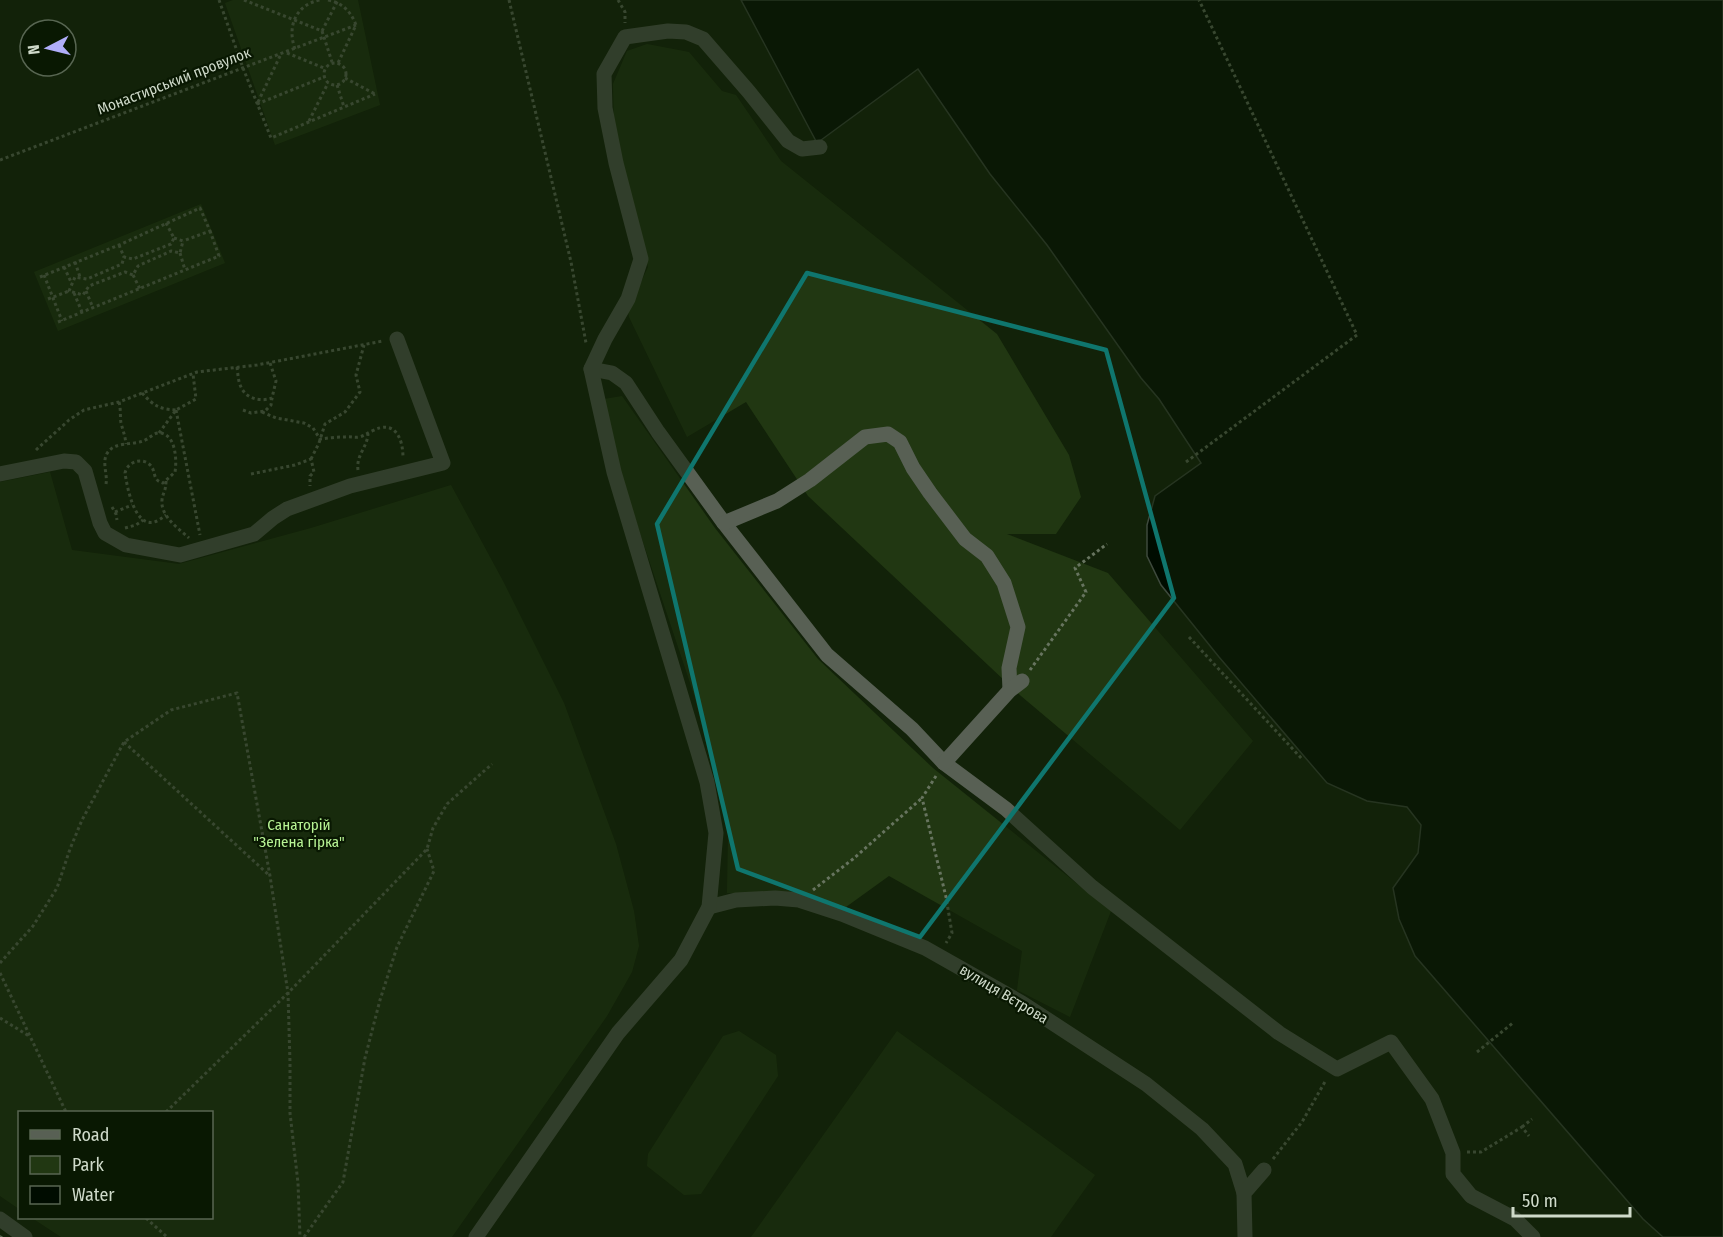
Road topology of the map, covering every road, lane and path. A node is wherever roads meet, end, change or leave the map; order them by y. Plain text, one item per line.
1 (219, 0) edge
2 (244, 0) edge
3 (320, 0) edge
4 (328, 0) edge
5 (509, 0) edge
6 (618, 0) edge
7 (1199, 0) edge
8 (338, 1) edge
9 (294, 20) junction
10 (356, 26) junction
11 (322, 31) junction
12 (625, 37) junction
13 (324, 38) junction
14 (295, 49) junction
15 (286, 52) junction
16 (281, 54) junction
17 (332, 62) junction
18 (338, 63) junction
19 (243, 68) junction
20 (324, 68) junction
21 (324, 77) junction
22 (345, 78) junction
23 (328, 83) junction
24 (337, 85) junction
25 (257, 104) junction
26 (344, 107) junction
27 (309, 122) junction
28 (820, 147) dead end
29 (0, 160) edge
30 (166, 224) junction
31 (210, 231) junction
32 (174, 238) junction
33 (183, 241) junction
34 (119, 244) junction
35 (180, 253) junction
36 (124, 257) junction
37 (75, 262) junction
38 (63, 267) junction
39 (185, 270) junction
40 (133, 275) junction
41 (80, 278) junction
42 (72, 284) junction
43 (140, 289) junction
44 (69, 291) junction
45 (86, 291) junction
46 (74, 293) junction
47 (53, 297) junction
48 (48, 299) dead end
49 (93, 308) junction
50 (82, 312) junction
51 (397, 339) joint
52 (364, 345) junction
53 (270, 363) junction
54 (237, 367) junction
55 (591, 369) junction
56 (193, 374) junction
57 (142, 393) junction
58 (272, 398) junction
59 (120, 402) junction
60 (176, 410) junction
61 (243, 410) dead end
62 (262, 412) junction
63 (159, 433) junction
64 (368, 434) junction
65 (320, 439) junction
66 (126, 444) junction
67 (33, 452) dead end
68 (311, 459) junction
69 (1186, 462) dead end
70 (0, 474) edge
71 (251, 474) dead end
72 (394, 475) junction
73 (166, 481) junction
74 (359, 483) junction
75 (105, 486) dead end
76 (311, 500) junction
77 (108, 501) dead end
78 (132, 505) junction
79 (115, 512) junction
80 (166, 515) junction
81 (143, 520) junction
82 (724, 523) junction
83 (1107, 544) dead end
84 (202, 549) junction
85 (1188, 637) dead end
86 (1016, 685) junction
87 (124, 742) junction
88 (1302, 759) dead end
89 (945, 763) junction
90 (492, 764) dead end
91 (922, 798) junction
92 (427, 849) junction
93 (270, 876) junction
94 (799, 900) junction
95 (709, 908) junction
96 (925, 948) junction
97 (0, 963) edge
98 (0, 973) edge
99 (288, 993) junction
100 (0, 1018) edge
101 (1514, 1022) dead end
102 (30, 1037) junction
103 (1477, 1052) dead end
104 (1337, 1069) junction
105 (65, 1111) edge
106 (168, 1111) edge
107 (1532, 1119) dead end
108 (1522, 1127) junction
109 (1529, 1136) dead end
110 (1453, 1153) junction
111 (1264, 1170) joint
112 (1244, 1193) junction
113 (0, 1219) edge
114 (147, 1219) edge
115 (25, 1237) edge
116 (167, 1237) edge
117 (302, 1237) edge
118 (476, 1237) edge
119 (1245, 1237) edge
120 (1533, 1237) edge

1 - 19 path
2 - 9 path
3 - 9 path
4 - 8 path
5 - 55 path
6 - 12 path
7 - 69 path
8 - 10 path
8 - 11 path
9 - 11 path
9 - 14 path
10 - 13 path, Монастирський провулок
10 - 18 path
11 - 13 path
12 - 28 street
12 - 55 street
13 - 14 path, Монастирський провулок
13 - 17 path
14 - 15 path, Монастирський провулок
15 - 16 path, Монастирський провулок
15 - 20 path
16 - 19 path, Монастирський провулок
16 - 25 path
17 - 18 path
17 - 20 path
18 - 22 path
19 - 25 path
19 - 29 path, Монастирський провулок
20 - 21 path
21 - 23 path
21 - 25 path
22 - 24 path
22 - 26 path
23 - 24 path
23 - 27 path
24 - 26 path
25 - 27 path
26 - 27 path
30 - 31 path
30 - 32 path
30 - 34 path
31 - 33 path
31 - 39 path
32 - 33 path
32 - 36 path
33 - 35 path
34 - 36 path
34 - 37 path
35 - 39 path
35 - 40 path
36 - 41 path
37 - 38 path
37 - 41 path
38 - 42 path
38 - 47 path
39 - 43 path
40 - 43 path
40 - 45 path
41 - 42 path
42 - 44 path
43 - 49 path
44 - 46 path
44 - 47 path
45 - 46 path
45 - 49 path
46 - 50 path
47 - 48 path
47 - 50 path
49 - 50 path
51 - 52 path
51 - 72 street
52 - 53 path
52 - 65 path
53 - 54 path
53 - 58 path
54 - 56 path
54 - 58 path
55 - 82 street
55 - 95 street
56 - 57 path
56 - 60 path
57 - 59 path
57 - 60 path
58 - 62 path
59 - 66 path
59 - 67 path
60 - 63 path
60 - 84 path
61 - 62 path
62 - 65 path
63 - 66 path
63 - 73 path
64 - 65 path
64 - 72 path
64 - 74 path
65 - 68 path
66 - 75 path
68 - 71 path
68 - 76 path
70 - 84 street
72 - 74 street
73 - 78 path
73 - 80 path
74 - 76 street
76 - 84 street
77 - 79 path
78 - 79 path
78 - 81 path
79 - 81 path
80 - 81 path
80 - 84 path
82 - 86 street
82 - 89 street
83 - 86 path
85 - 88 path
86 - 89 street
87 - 93 path
87 - 93 path
87 - 97 path
89 - 91 path
89 - 104 street
90 - 92 path
91 - 94 path
91 - 96 path
92 - 99 path
92 - 117 path
93 - 99 path
94 - 95 street, вулиця Вєтрова
94 - 96 street, вулиця Вєтрова
95 - 118 street
96 - 112 street, вулиця Вєтрова
98 - 102 path
99 - 106 path
99 - 117 path
100 - 102 path
101 - 103 path
102 - 105 path
104 - 110 street
104 - 111 path
107 - 108 path
108 - 109 path
108 - 110 path
110 - 120 street
111 - 112 street
112 - 119 street, вулиця Вєтрова
113 - 115 street
114 - 116 path

